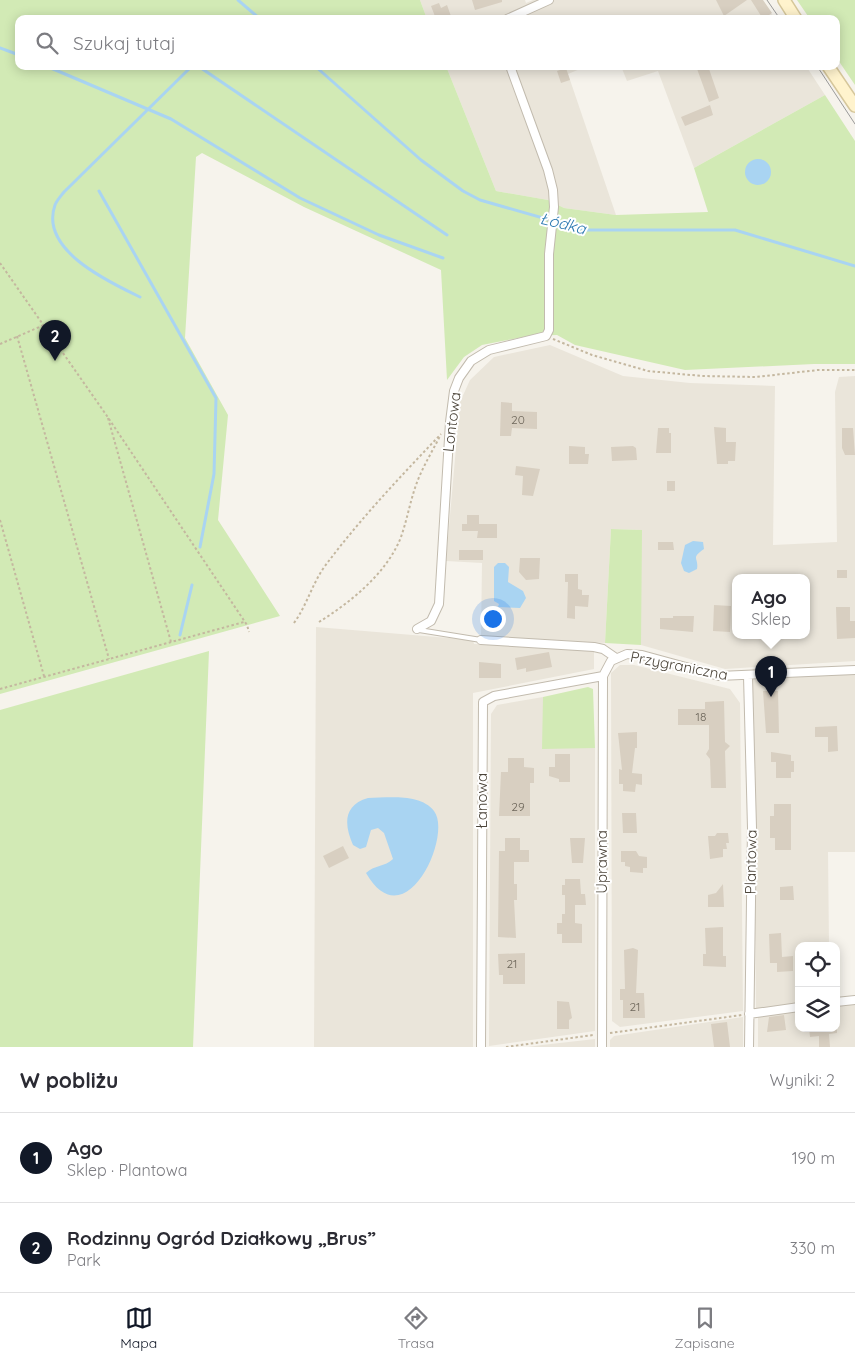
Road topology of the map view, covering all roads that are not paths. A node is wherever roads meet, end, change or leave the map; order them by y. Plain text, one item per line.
1 (549, 0) edge
2 (784, 0) edge
3 (515, 15) edge
4 (793, 15) edge
5 (511, 70) edge
6 (831, 70) edge
7 (855, 106) edge
8 (417, 629) joint
9 (481, 640) joint
10 (616, 658) junction
11 (855, 670) edge
12 (603, 676) junction
13 (748, 676) junction
14 (855, 1000) edge
15 (840, 1002) edge
16 (795, 1008) edge
17 (749, 1014) junction
18 (481, 1047) edge
19 (602, 1047) edge
20 (749, 1047) edge

1 - 3 street
2 - 4 main road
5 - 8 street, Lontowa
6 - 7 main road
8 - 9 lane, Przygraniczna
9 - 10 street, Przygraniczna
10 - 12 street
10 - 13 street, Przygraniczna
11 - 13 street, Przygraniczna
12 - 18 street, Łanowa
12 - 19 street, Uprawna
13 - 17 street, Plantowa
14 - 15 street
16 - 17 street
17 - 20 street, Plantowa

